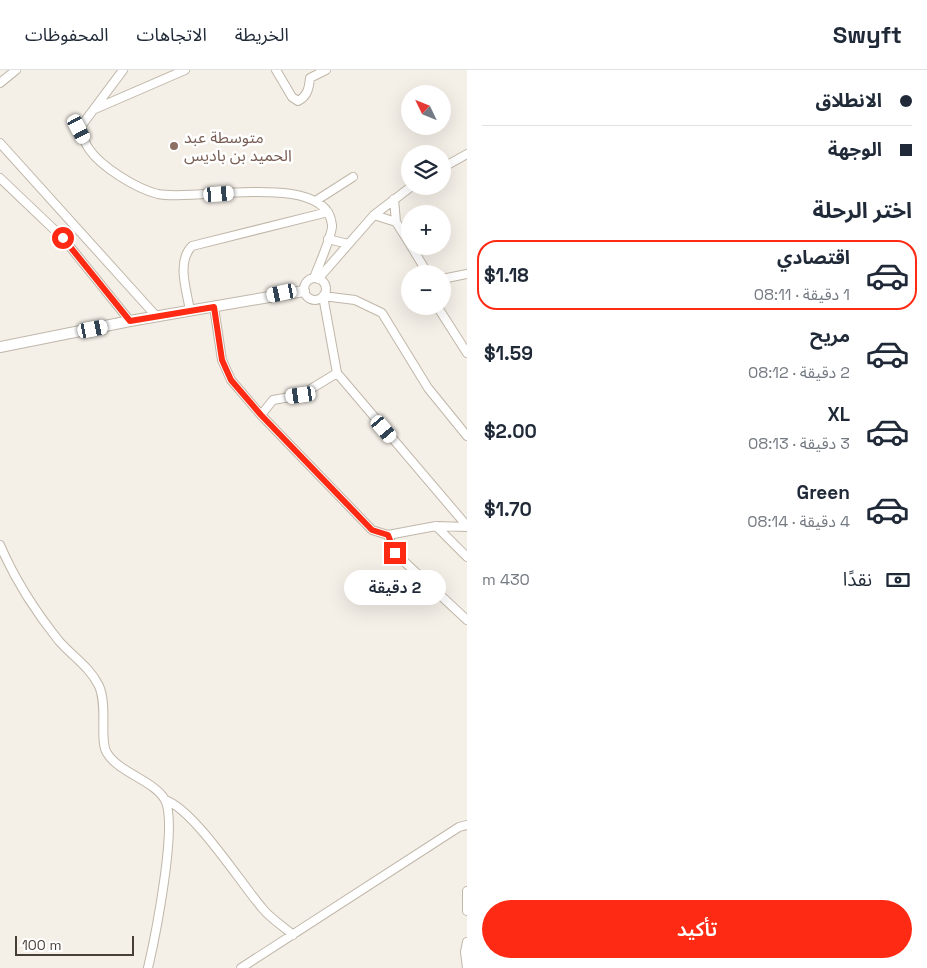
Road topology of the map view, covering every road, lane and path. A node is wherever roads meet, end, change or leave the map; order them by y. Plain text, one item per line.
1 (16, 70) edge
2 (123, 70) edge
3 (185, 70) edge
4 (276, 70) edge
5 (326, 70) edge
6 (309, 74) edge
7 (0, 83) edge
8 (93, 110) junction
9 (0, 143) edge
10 (467, 154) edge
11 (451, 163) edge
12 (353, 177) dead end
13 (0, 178) edge
14 (401, 194) edge
15 (394, 199) junction
16 (317, 200) junction
17 (328, 212) junction
18 (374, 215) junction
19 (396, 222) junction
20 (401, 230) edge
21 (328, 239) junction
22 (348, 244) junction
23 (467, 274) edge
24 (451, 277) edge
25 (316, 278) junction
26 (304, 291) junction
27 (323, 296) junction
28 (214, 307) junction
29 (190, 311) junction
30 (443, 315) edge
31 (157, 317) junction
32 (130, 321) junction
33 (0, 348) edge
34 (467, 353) edge
35 (337, 373) junction
36 (261, 415) junction
37 (467, 436) edge
38 (436, 526) junction
39 (467, 527) edge
40 (388, 535) junction
41 (0, 545) edge
42 (467, 557) edge
43 (467, 620) edge
44 (165, 800) junction
45 (467, 825) edge
46 (467, 891) edge
47 (467, 910) edge
48 (293, 934) junction
49 (467, 942) edge
50 (148, 968) edge
51 (241, 968) edge
52 (467, 968) edge

1 - 7 street
2 - 8 street
3 - 8 street
4 - 6 street
5 - 6 street
8 - 16 street
9 - 31 street
10 - 11 street
12 - 16 street
13 - 32 street
14 - 15 street
15 - 18 street
15 - 19 street
16 - 17 street
17 - 21 street
17 - 29 street
18 - 19 street
18 - 22 street
19 - 20 street
21 - 22 street
21 - 25 street
22 - 25 street
23 - 24 street
25 - 26 street
25 - 27 street
26 - 27 street
26 - 28 street
27 - 35 street
27 - 37 street
28 - 29 street
28 - 36 street
29 - 31 street
30 - 34 street
31 - 32 street
32 - 33 street
35 - 36 street
35 - 39 street
36 - 40 street
38 - 39 street
38 - 40 street
38 - 42 street
40 - 43 street
41 - 44 street
44 - 48 street
44 - 50 street
45 - 48 street
46 - 47 street
48 - 51 street
49 - 52 street

